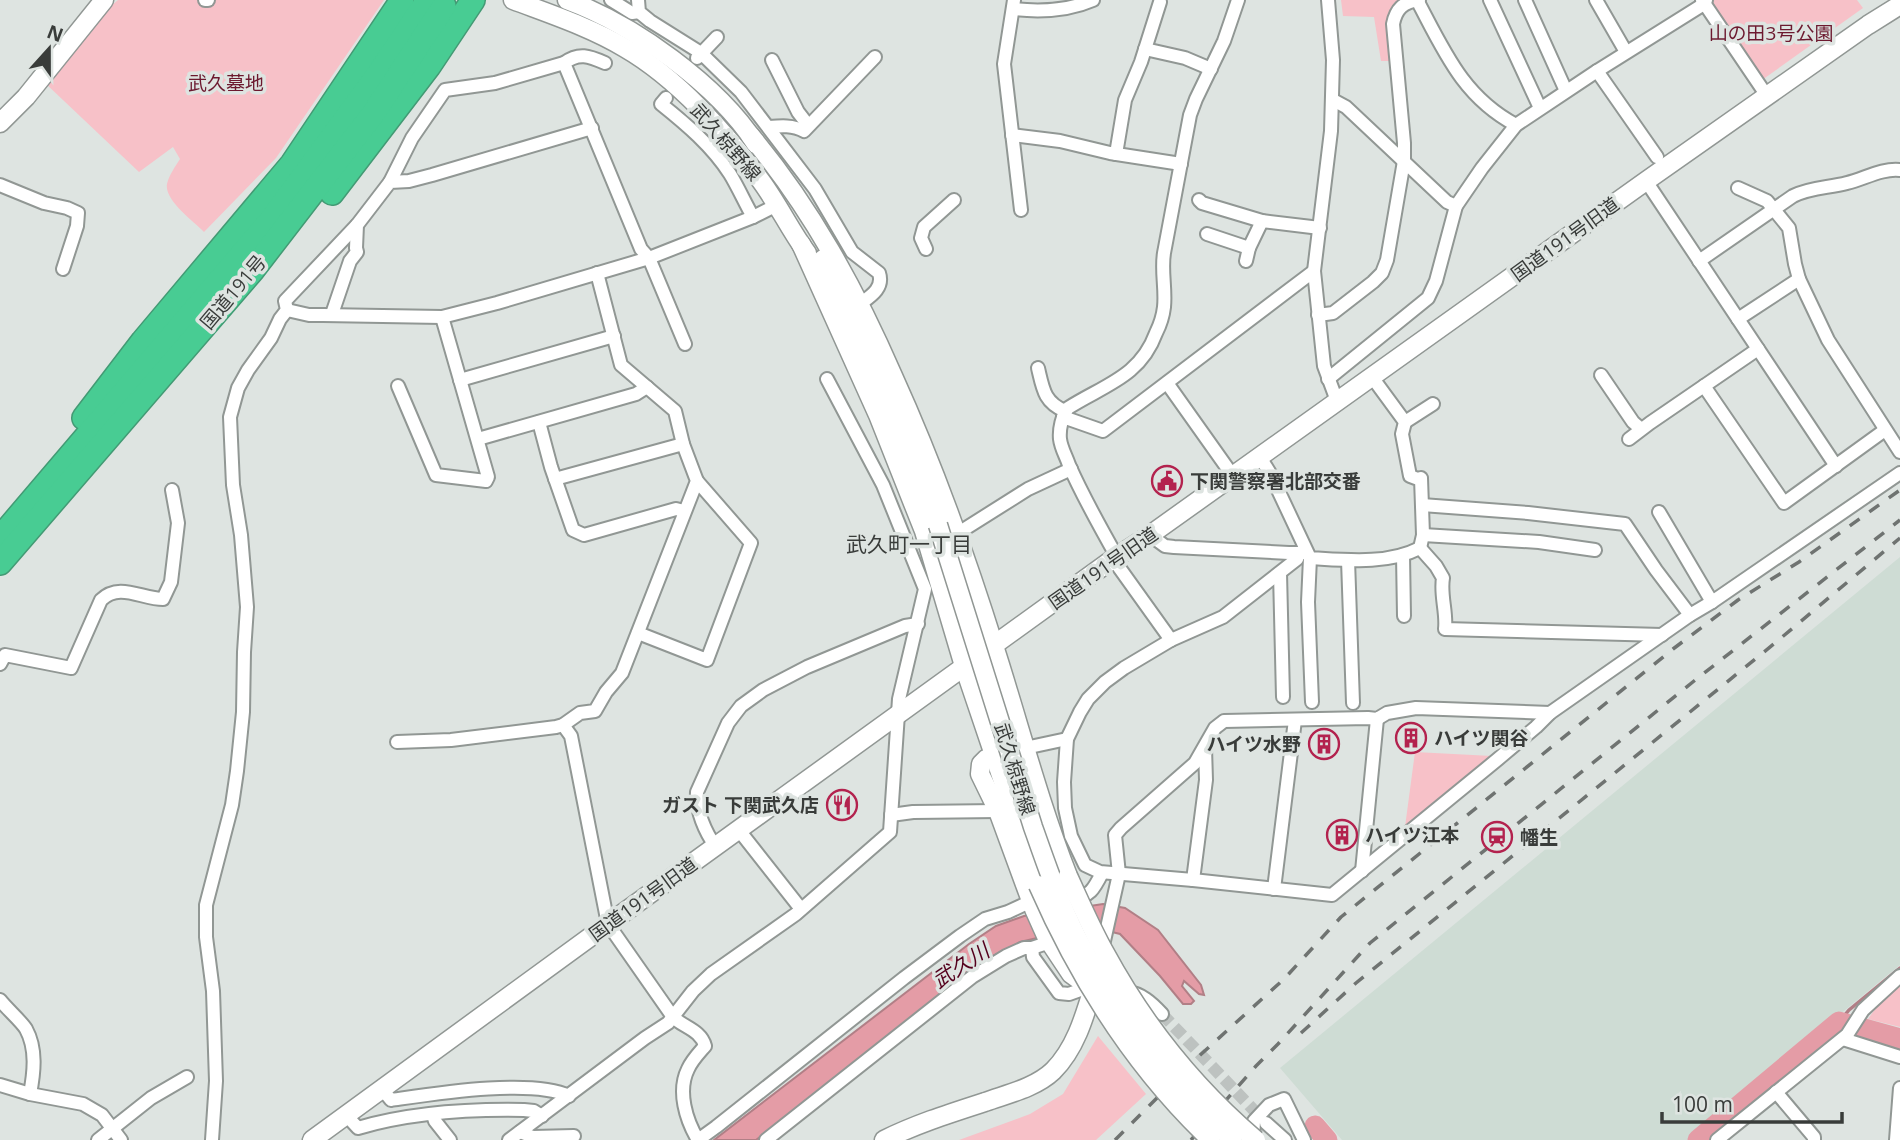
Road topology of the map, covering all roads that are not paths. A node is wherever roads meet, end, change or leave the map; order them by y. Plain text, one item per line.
1 (104, 0) edge
2 (402, 0) edge
3 (472, 0) edge
4 (513, 0) edge
5 (567, 0) edge
6 (611, 0) edge
7 (1093, 0) edge
8 (1238, 0) edge
9 (1328, 0) edge
10 (1418, 0) edge
11 (1490, 0) edge
12 (1525, 0) edge
13 (1596, 0) edge
14 (1704, 1) edge
15 (1160, 2) edge
16 (436, 3) edge
17 (1014, 4) edge
18 (1900, 5) edge
19 (639, 6) edge
20 (717, 37) dead end
21 (1146, 49) junction
22 (1626, 52) junction
23 (699, 56) junction
24 (875, 57) dead end
25 (772, 60) dead end
26 (564, 63) junction
27 (605, 63) dead end
28 (1211, 69) junction
29 (1597, 71) junction
30 (1566, 91) junction
31 (1767, 96) junction
32 (666, 97) dead end
33 (1333, 100) junction
34 (1540, 108) junction
35 (0, 123) edge
36 (808, 125) junction
37 (1516, 125) junction
38 (769, 127) junction
39 (592, 128) junction
40 (750, 135) junction
41 (1012, 135) junction
42 (1116, 154) junction
43 (1657, 157) dead end
44 (1404, 161) junction
45 (1181, 164) junction
46 (1900, 170) edge
47 (1646, 181) junction
48 (390, 182) junction
49 (0, 185) edge
50 (1738, 188) dead end
51 (954, 200) dead end
52 (1199, 200) dead end
53 (778, 205) junction
54 (1456, 206) junction
55 (1775, 209) junction
56 (1021, 210) dead end
57 (752, 217) junction
58 (1262, 221) junction
59 (358, 225) junction
60 (1320, 228) junction
61 (1207, 234) dead end
62 (801, 244) junction
63 (926, 249) dead end
64 (649, 258) junction
65 (1699, 261) junction
66 (63, 268) dead end
67 (1314, 271) junction
68 (597, 273) junction
69 (1799, 279) junction
70 (860, 303) junction
71 (287, 310) junction
72 (332, 314) junction
73 (1318, 316) junction
74 (442, 317) junction
75 (1738, 319) junction
76 (614, 336) junction
77 (685, 344) dead end
78 (1758, 349) junction
79 (870, 358) junction
80 (1038, 368) dead end
81 (167, 369) junction
82 (1601, 375) dead end
83 (1372, 377) junction
84 (827, 379) dead end
85 (1328, 379) junction
86 (460, 380) junction
87 (1167, 383) junction
88 (398, 386) dead end
89 (1704, 386) junction
90 (647, 387) junction
91 (1337, 401) junction
92 (1433, 404) dead end
93 (1064, 414) junction
94 (539, 422) junction
95 (1405, 422) junction
96 (1641, 429) junction
97 (1885, 430) junction
98 (478, 439) junction
99 (1629, 439) dead end
100 (683, 444) junction
101 (1900, 452) edge
102 (1260, 457) junction
103 (1836, 466) junction
104 (1071, 469) junction
105 (1900, 473) edge
106 (1233, 476) junction
107 (555, 479) junction
108 (697, 481) junction
109 (172, 490) dead end
110 (1422, 505) junction
111 (684, 511) junction
112 (1660, 512) dead end
113 (963, 530) dead end
114 (1150, 535) junction
115 (0, 538) edge
116 (1421, 542) junction
117 (1595, 550) dead end
118 (1305, 554) junction
119 (1403, 555) junction
120 (1115, 558) junction
121 (1349, 560) junction
122 (0, 562) edge
123 (1280, 573) junction
124 (971, 577) junction
125 (932, 587) junction
126 (1712, 602) junction
127 (1690, 615) junction
128 (1404, 616) dead end
129 (918, 624) junction
130 (638, 633) junction
131 (1662, 635) junction
132 (1171, 640) junction
133 (994, 645) junction
134 (0, 664) edge
135 (964, 666) junction
136 (1283, 697) dead end
137 (1312, 702) dead end
138 (1353, 703) dead end
139 (1550, 713) junction
140 (897, 716) junction
141 (1016, 719) junction
142 (1377, 719) junction
143 (1295, 720) junction
144 (563, 725) junction
145 (1067, 740) junction
146 (397, 742) dead end
147 (1026, 748) junction
148 (1205, 748) junction
149 (993, 755) junction
150 (998, 811) junction
151 (891, 815) junction
152 (738, 829) junction
153 (716, 848) junction
154 (1362, 871) junction
155 (1102, 873) junction
156 (1119, 874) junction
157 (1193, 880) junction
158 (1274, 889) junction
159 (1033, 906) junction
160 (801, 909) junction
161 (608, 924) junction
162 (1049, 940) junction
163 (1032, 948) junction
164 (1900, 976) edge
165 (1094, 985) junction
166 (0, 1000) edge
167 (1162, 1014) tunnel mouth
168 (673, 1017) junction
169 (1845, 1037) junction
170 (1900, 1057) edge
171 (187, 1077) dead end
172 (0, 1085) edge
173 (1900, 1088) edge
174 (382, 1089) junction
175 (1776, 1092) junction
176 (30, 1094) junction
177 (569, 1096) junction
178 (346, 1115) junction
179 (433, 1115) junction
180 (542, 1116) junction
181 (1266, 1123) tunnel mouth
182 (112, 1128) junction
183 (515, 1136) edge
184 (574, 1136) dead end
185 (98, 1140) edge
186 (121, 1140) edge
187 (212, 1140) edge
188 (312, 1140) edge
189 (450, 1140) edge
190 (698, 1140) edge
191 (766, 1140) edge
192 (884, 1140) edge
193 (1211, 1140) edge
194 (1233, 1140) edge
195 (1254, 1140) edge
196 (1285, 1140) edge
197 (1304, 1140) edge
198 (1717, 1140) edge
199 (1814, 1140) edge
200 (1896, 1140) edge

1 - 35 main road
2 - 115 highway
3 - 81 highway
4 - 53 main road, 武久椋野線
5 - 40 main road, 武久椋野線
6 - 19 street
7 - 17 street
8 - 28 street
9 - 33 street
10 - 37 street
10 - 44 street
11 - 34 street
12 - 30 street
13 - 22 street
14 - 22 street
14 - 31 street
15 - 21 street
16 - 81 highway, 国道191号
16 - 115 highway, 国道191号
17 - 41 street
18 - 31 main road, 国道191号旧道
19 - 23 street
20 - 23 street
21 - 28 street
21 - 42 street
22 - 29 street
23 - 38 street
24 - 36 street
25 - 36 street
26 - 27 street
26 - 39 street
26 - 48 street
28 - 45 street
29 - 30 street
29 - 43 street
30 - 34 street
31 - 47 main road, 国道191号旧道
32 - 57 street
33 - 44 street
33 - 60 street
34 - 37 street
36 - 38 street
37 - 54 street
38 - 70 street
39 - 48 street
39 - 64 street
40 - 70 main road
40 - 79 main road, 武久椋野線
41 - 42 street
41 - 56 street
42 - 45 street
44 - 54 street
44 - 73 street
45 - 93 street
46 - 55 street
47 - 65 street
47 - 83 main road, 国道191号旧道
48 - 59 street
49 - 66 street
50 - 55 street
51 - 63 street
52 - 58 street
53 - 57 street
53 - 62 main road, 武久椋野線
54 - 85 street
55 - 65 street
55 - 69 street
57 - 64 street
58 - 60 street
58 - 61 street
59 - 71 street
59 - 72 street
60 - 67 street
62 - 79 main road, 武久椋野線
62 - 125 main road
64 - 68 street
64 - 77 street
65 - 75 street
67 - 73 street
67 - 87 street
68 - 74 street
68 - 76 street
69 - 75 street
69 - 97 street
70 - 124 main road
71 - 72 street
71 - 187 street
72 - 74 street
73 - 85 street
74 - 86 street
75 - 78 street
76 - 86 street
76 - 90 street
78 - 89 street
78 - 103 street
79 - 194 main road, 武久椋野線, bridge
80 - 93 street
81 - 122 highway, 国道191号
82 - 96 street
83 - 91 main road, 国道191号旧道
83 - 95 street
84 - 125 street
85 - 91 street
86 - 98 street
87 - 93 street
87 - 106 street
88 - 98 street
89 - 96 street
89 - 103 street
90 - 94 street
90 - 100 street
91 - 102 main road, 国道191号旧道
92 - 95 street
93 - 104 street
94 - 98 street
94 - 107 street
95 - 110 street
96 - 99 street
97 - 101 street
97 - 103 street
100 - 107 street
100 - 108 street
102 - 106 main road, 国道191号旧道
102 - 118 street
104 - 113 street
104 - 120 street
105 - 126 street
106 - 114 main road, 国道191号旧道
107 - 111 street
108 - 111 street
108 - 130 street
109 - 134 street
110 - 116 street
110 - 127 street
111 - 130 street
112 - 126 street
114 - 118 street
114 - 120 main road, 国道191号旧道
116 - 117 street
116 - 119 street
116 - 131 street
118 - 121 street
118 - 123 street
118 - 137 street
119 - 121 street
119 - 128 street
120 - 132 street
120 - 133 main road, 国道191号旧道
121 - 138 street
123 - 132 street
123 - 136 street
124 - 125 main road
124 - 133 main road
125 - 129 street
125 - 135 main road
126 - 127 street
127 - 131 street
129 - 140 street
129 - 153 street
130 - 144 street
131 - 139 street
132 - 145 street
133 - 135 main road, 国道191号旧道
133 - 141 main road
135 - 140 main road, 国道191号旧道
135 - 149 main road
139 - 142 street
139 - 154 street
140 - 151 street
140 - 152 main road, 国道191号旧道
141 - 147 main road
141 - 149 street
142 - 143 street
142 - 154 street
143 - 148 street
143 - 158 street
144 - 146 street
144 - 161 street
145 - 147 street
145 - 155 street
147 - 195 main road, bridge
148 - 156 street
148 - 157 street
149 - 150 main road
149 - 193 main road, bridge
150 - 151 street
150 - 159 main road
151 - 160 street
152 - 153 main road, 国道191号旧道
152 - 160 street
153 - 161 main road, 国道191号旧道
154 - 158 street
155 - 156 street
155 - 159 street
156 - 157 street
156 - 165 street
157 - 158 street
159 - 162 main road
159 - 190 street
160 - 168 street
161 - 168 street
161 - 174 main road, 国道191号旧道
162 - 163 street
162 - 165 main road
163 - 165 street
163 - 191 street
164 - 169 street
165 - 167 street
165 - 192 main road
166 - 176 street
168 - 177 street
168 - 190 street
169 - 170 street
169 - 175 street
171 - 182 street
172 - 176 street
173 - 200 street
174 - 177 street
174 - 178 main road, 国道191号旧道
175 - 198 street
175 - 199 street
176 - 182 street
177 - 180 street
178 - 179 street
178 - 188 main road, 国道191号旧道
179 - 180 street
179 - 189 street
180 - 183 street
181 - 196 street
182 - 185 street
182 - 186 street
183 - 184 street
195 - 197 street

